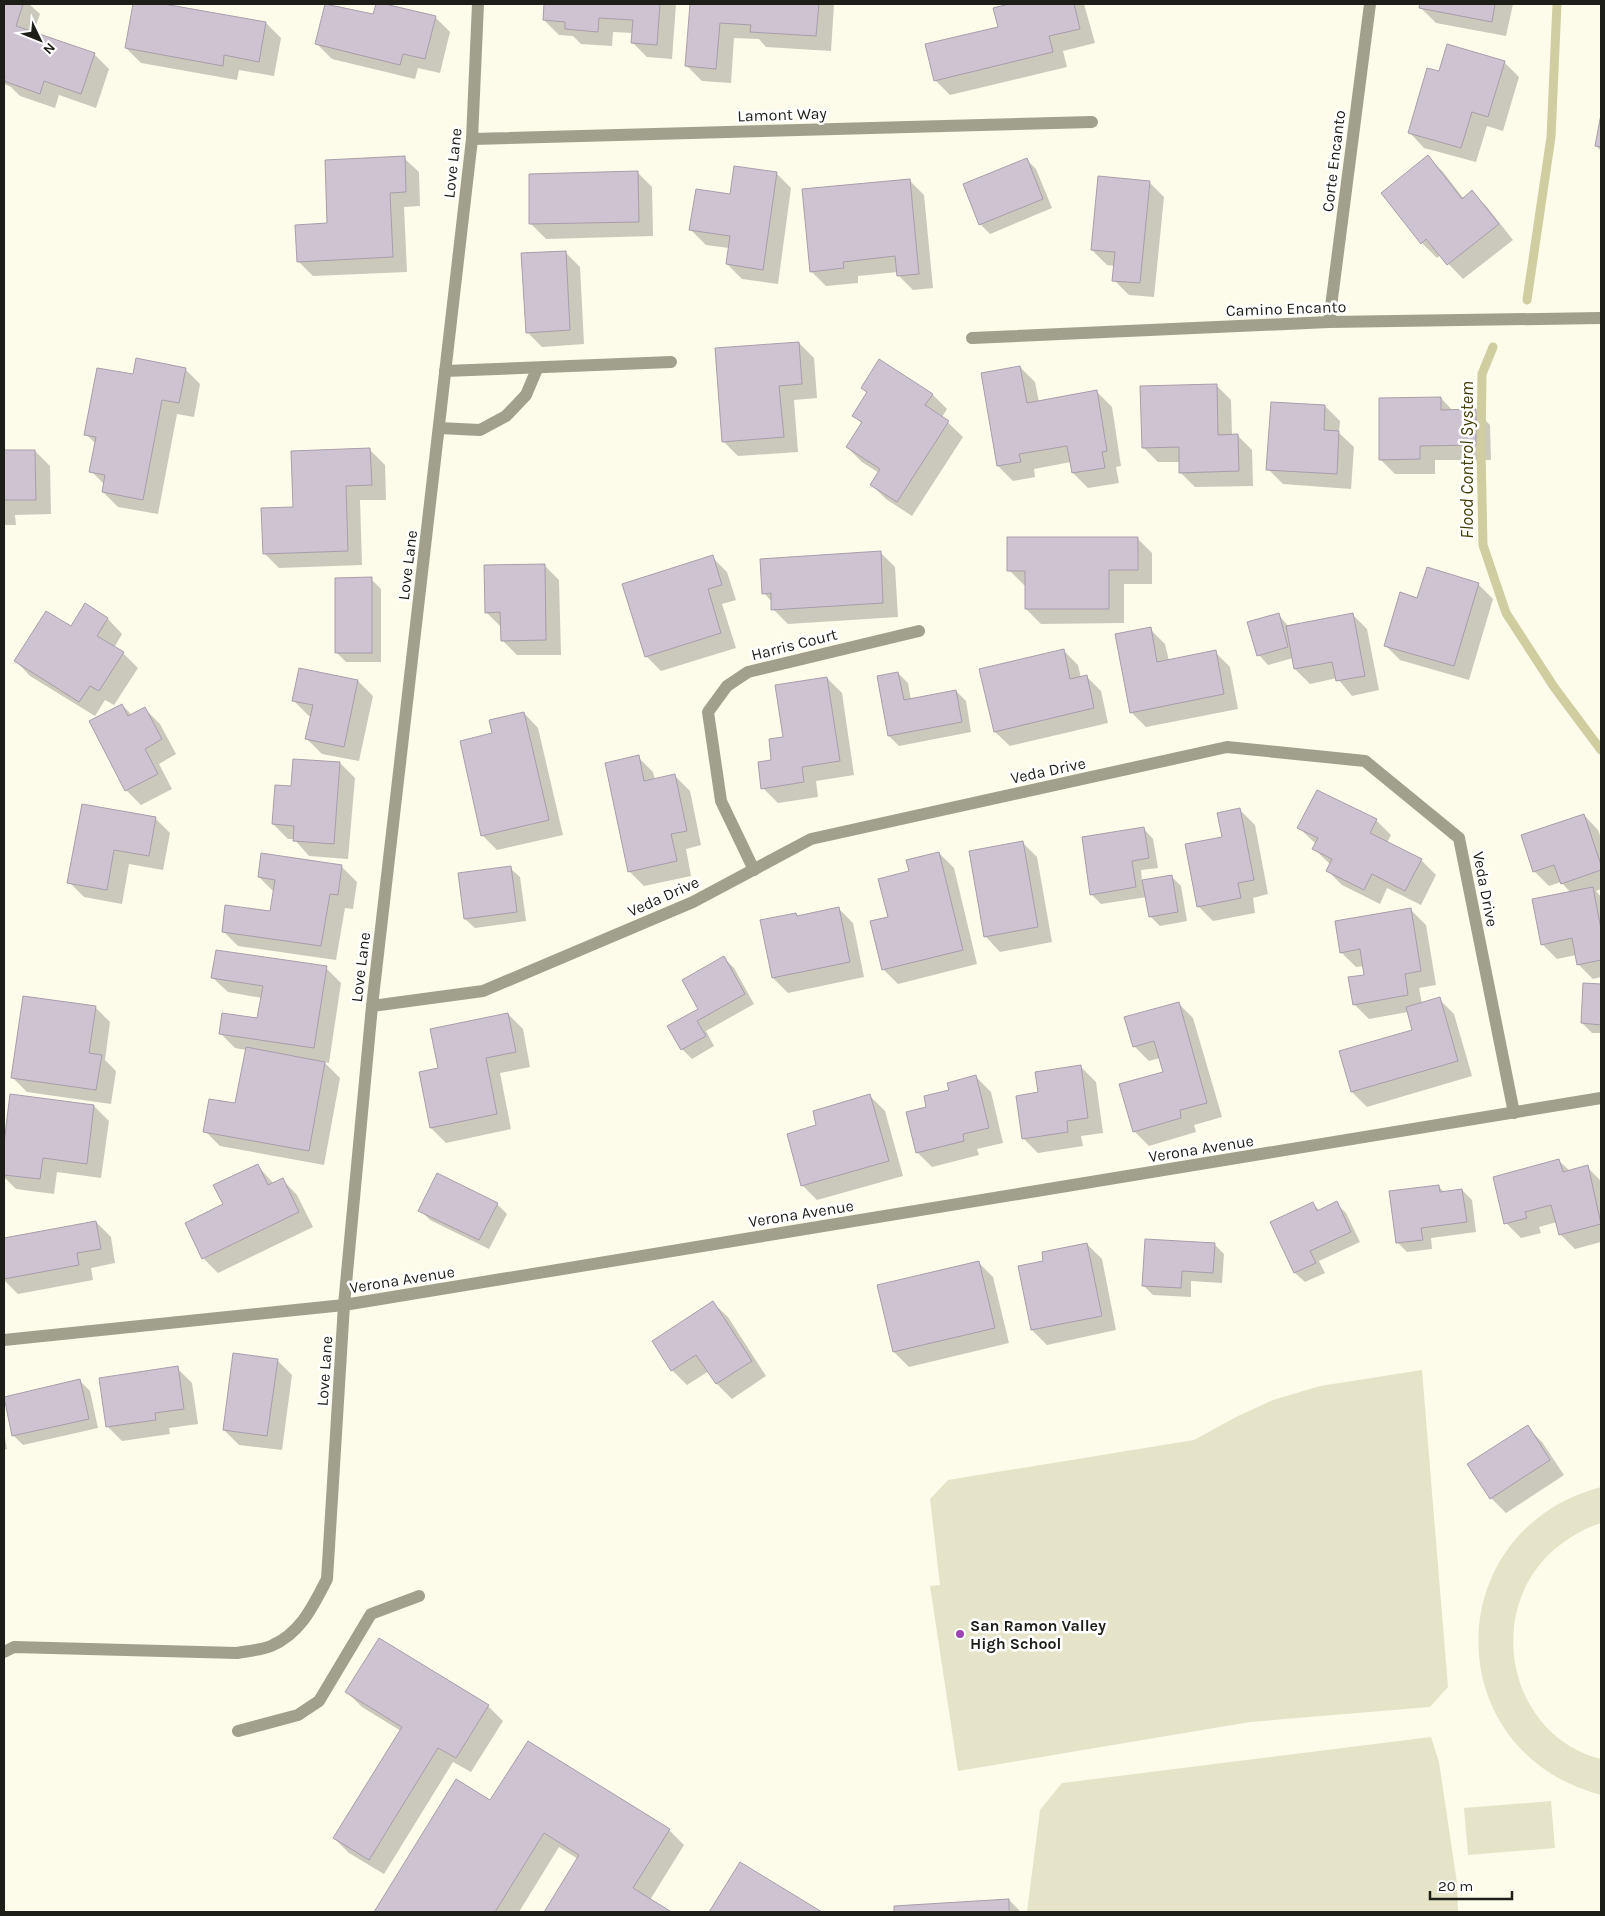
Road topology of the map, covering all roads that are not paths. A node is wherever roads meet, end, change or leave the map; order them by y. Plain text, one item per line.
1 (478, 4) edge
2 (1370, 4) edge
3 (1092, 122) dead end
4 (472, 139) junction
5 (1601, 318) edge
6 (1329, 322) junction
7 (972, 338) dead end
8 (671, 362) dead end
9 (537, 369) junction
10 (445, 371) junction
11 (439, 428) junction
12 (919, 631) dead end
13 (754, 870) junction
14 (372, 1006) junction
15 (1601, 1098) edge
16 (1514, 1113) junction
17 (344, 1305) junction
18 (4, 1340) edge
19 (420, 1596) dead end
20 (4, 1652) edge
21 (238, 1731) dead end

1 - 4 street, Love Lane
2 - 6 street, Corte Encanto
3 - 4 street, Lamont Way
4 - 10 street, Love Lane
5 - 6 street, Camino Encanto
6 - 7 street, Camino Encanto
8 - 9 street
9 - 10 street
9 - 11 street
10 - 11 street, Love Lane
11 - 14 street, Love Lane
12 - 13 street, Harris Court
13 - 14 street, Veda Drive
13 - 16 street, Veda Drive
14 - 17 street, Love Lane
15 - 16 street, Verona Avenue
16 - 17 street, Verona Avenue
17 - 18 street, Verona Avenue
17 - 20 street, Love Lane
19 - 21 street

